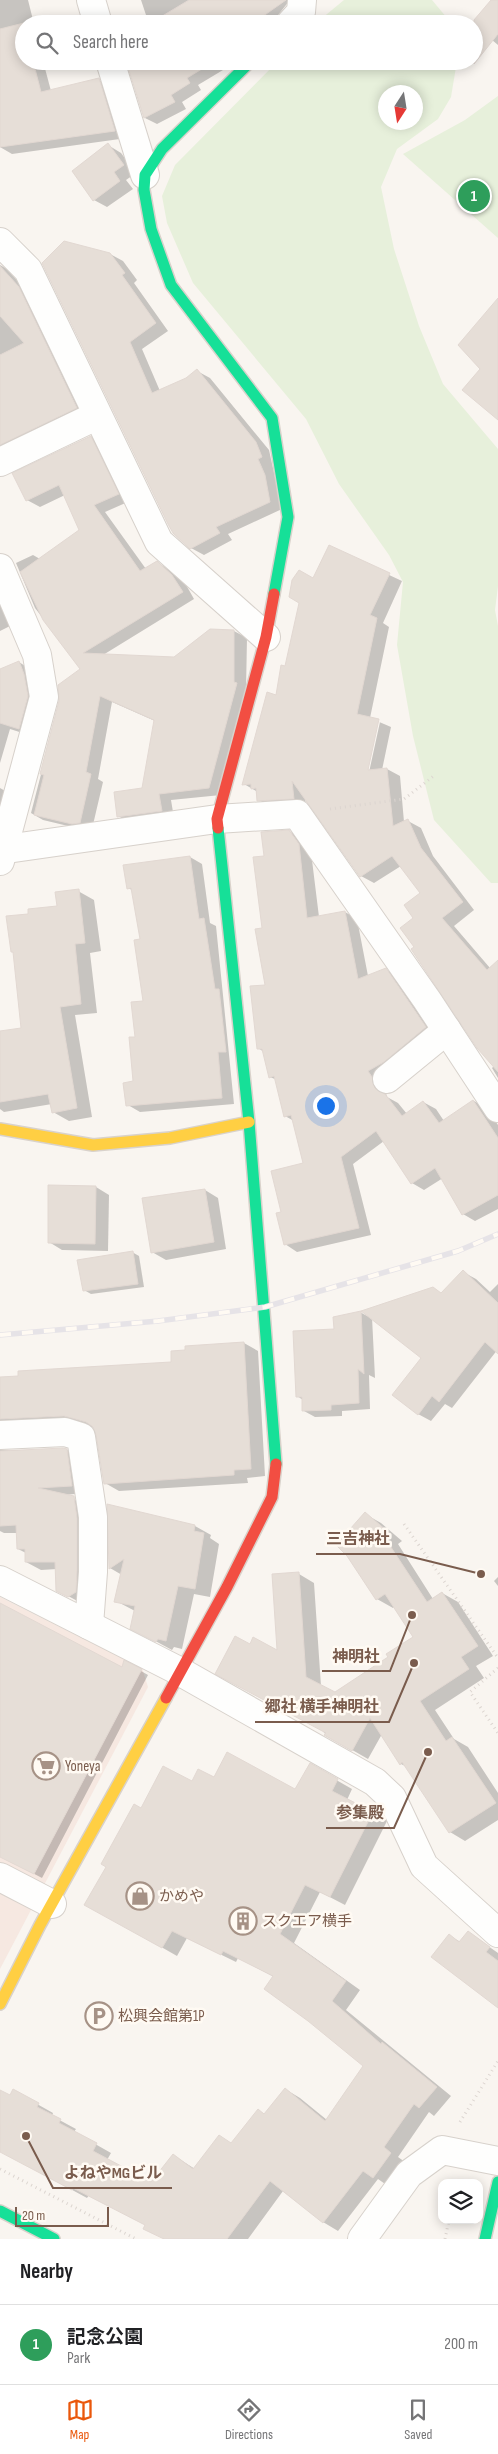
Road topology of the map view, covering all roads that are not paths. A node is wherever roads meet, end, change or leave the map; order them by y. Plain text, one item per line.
1 (91, 0) edge
2 (302, 0) edge
3 (95, 15) edge
4 (298, 15) edge
5 (113, 70) edge
6 (242, 70) edge
7 (145, 175) junction
8 (0, 242) edge
9 (96, 416) junction
10 (0, 462) edge
11 (0, 568) edge
12 (266, 637) junction
13 (217, 819) junction
14 (1, 854) edge
15 (447, 1030) junction
16 (387, 1079) dead end
17 (498, 1108) edge
18 (249, 1122) junction
19 (0, 1129) edge
20 (0, 1435) edge
21 (0, 1580) edge
22 (89, 1625) junction
23 (179, 1672) junction
24 (0, 1877) edge
25 (52, 1904) junction
26 (498, 1933) edge
27 (0, 2004) edge
28 (498, 2161) edge
29 (498, 2182) edge
30 (0, 2211) edge
31 (54, 2239) edge
32 (362, 2239) edge
33 (485, 2239) edge

1 - 3 street
2 - 4 street
5 - 7 street
6 - 7 street
7 - 12 street
8 - 9 street
9 - 10 street
9 - 12 street
11 - 14 street
12 - 13 street
13 - 14 street
13 - 15 street
13 - 18 street
15 - 16 street
15 - 17 street
18 - 19 street
18 - 23 street
20 - 22 street
21 - 22 street
22 - 23 street
23 - 25 street
23 - 26 street
24 - 25 street
25 - 27 street
28 - 32 street
29 - 33 street
30 - 31 street

